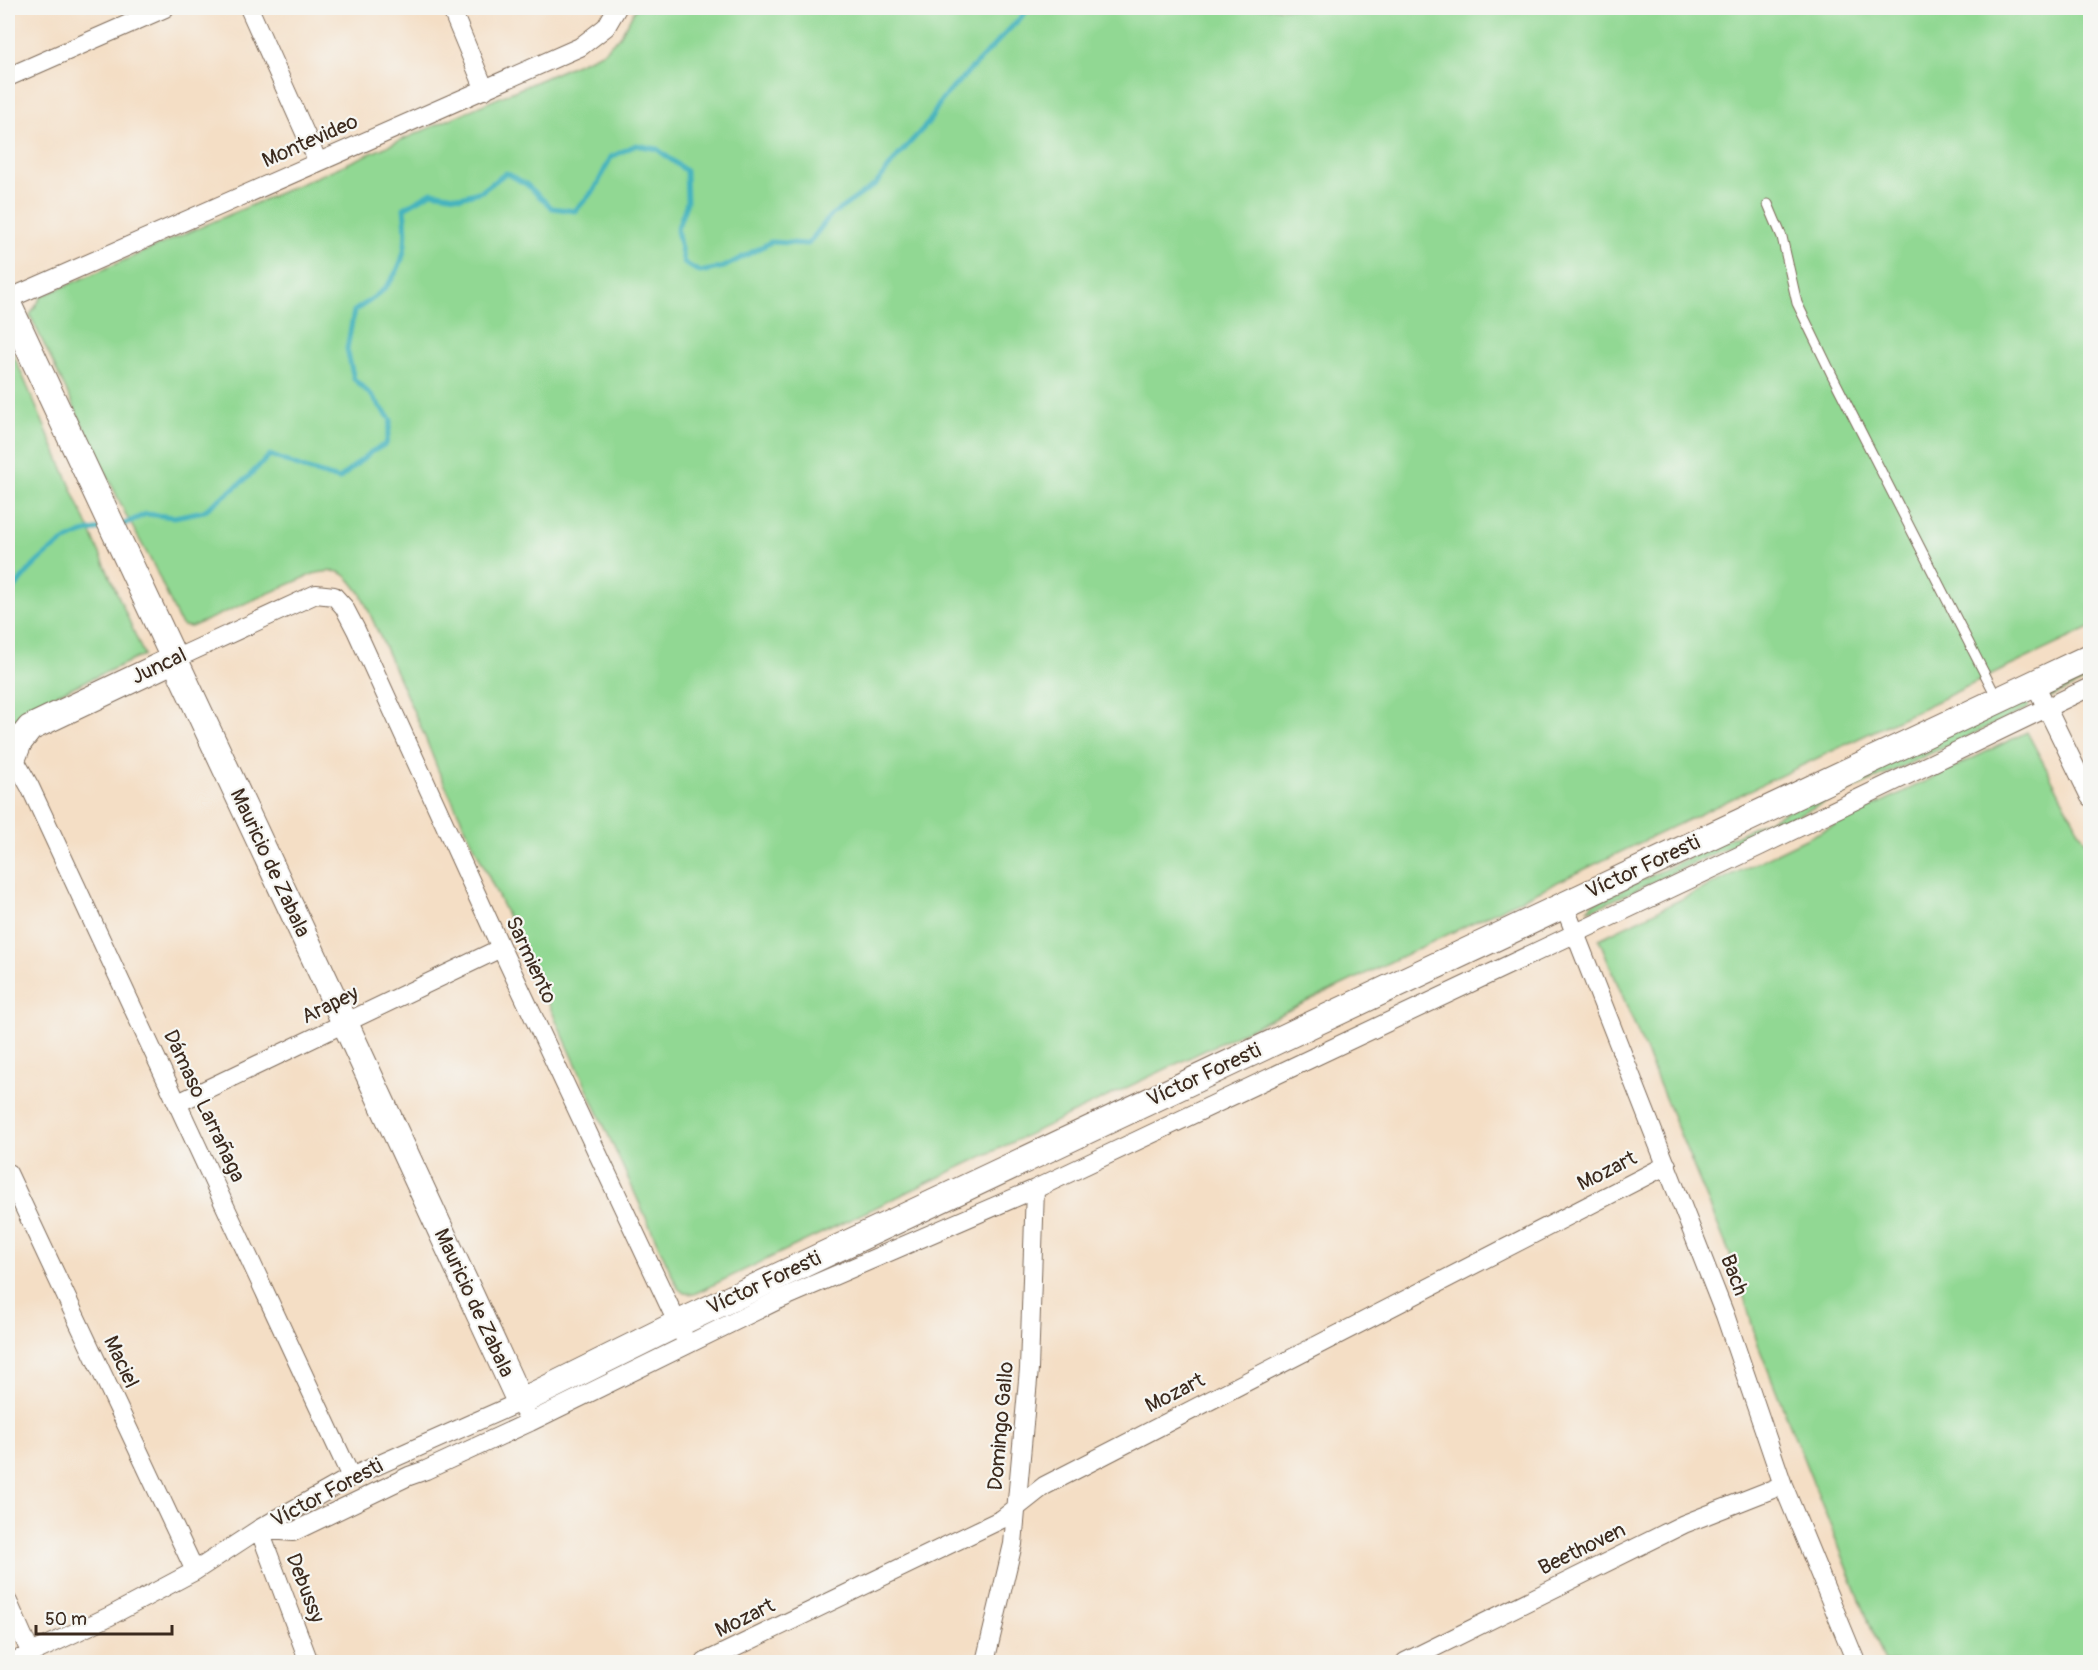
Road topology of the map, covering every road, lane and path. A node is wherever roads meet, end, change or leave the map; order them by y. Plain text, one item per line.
1 (165, 8) edge
2 (249, 8) edge
3 (451, 8) edge
4 (617, 8) edge
5 (8, 77) edge
6 (485, 90) junction
7 (318, 162) junction
8 (1768, 204) dead end
9 (8, 299) edge
10 (8, 304) edge
11 (334, 596) joint
12 (2091, 657) edge
13 (175, 658) junction
14 (2035, 684) junction
15 (2091, 687) edge
16 (1998, 700) junction
17 (2047, 708) junction
18 (10, 763) edge
19 (2091, 797) edge
20 (1564, 905) junction
21 (1574, 933) junction
22 (501, 948) junction
23 (345, 1023) junction
24 (178, 1103) junction
25 (1667, 1165) junction
26 (8, 1173) edge
27 (1035, 1189) junction
28 (682, 1334) junction
29 (525, 1412) junction
30 (351, 1477) junction
31 (1783, 1485) junction
32 (1017, 1507) junction
33 (260, 1529) junction
34 (195, 1571) junction
35 (8, 1602) edge
36 (31, 1654) junction
37 (13, 1662) edge
38 (309, 1662) edge
39 (705, 1662) edge
40 (985, 1662) edge
41 (1405, 1662) edge
42 (1856, 1662) edge

1 - 5 street
2 - 7 street
3 - 6 street
4 - 6 street, Montevideo
6 - 7 street, Montevideo
7 - 9 street, Montevideo
8 - 16 lane
10 - 13 street, Mauricio de Zabala
11 - 13 street, Juncal
11 - 22 street, Sarmiento
12 - 14 street, Víctor Foresti
13 - 18 street, Juncal
13 - 23 street, Mauricio de Zabala
14 - 16 street, Víctor Foresti
14 - 17 street
15 - 17 street, Víctor Foresti
16 - 20 street, Víctor Foresti
17 - 19 street
17 - 21 street, Víctor Foresti
18 - 24 street, Dámaso Larrañaga
20 - 21 street, Bach
20 - 28 street, Víctor Foresti
21 - 25 street, Bach
21 - 27 street, Víctor Foresti
22 - 23 street, Arapey
22 - 28 street, Sarmiento
23 - 24 street, Arapey
23 - 29 street, Mauricio de Zabala
24 - 30 street, Dámaso Larrañaga
25 - 31 street, Bach
25 - 32 street, Mozart
26 - 34 street, Maciel
27 - 28 street, Víctor Foresti
27 - 32 street, Domingo Gallo
28 - 29 street, Víctor Foresti
29 - 30 street, Víctor Foresti
29 - 33 street, Víctor Foresti
30 - 33 street, Víctor Foresti
31 - 41 street, Beethoven
31 - 42 street, Bach
32 - 39 street, Mozart
32 - 40 street, Domingo Gallo
33 - 34 street
33 - 38 street, Debussy
34 - 36 street
35 - 36 street
36 - 37 street

